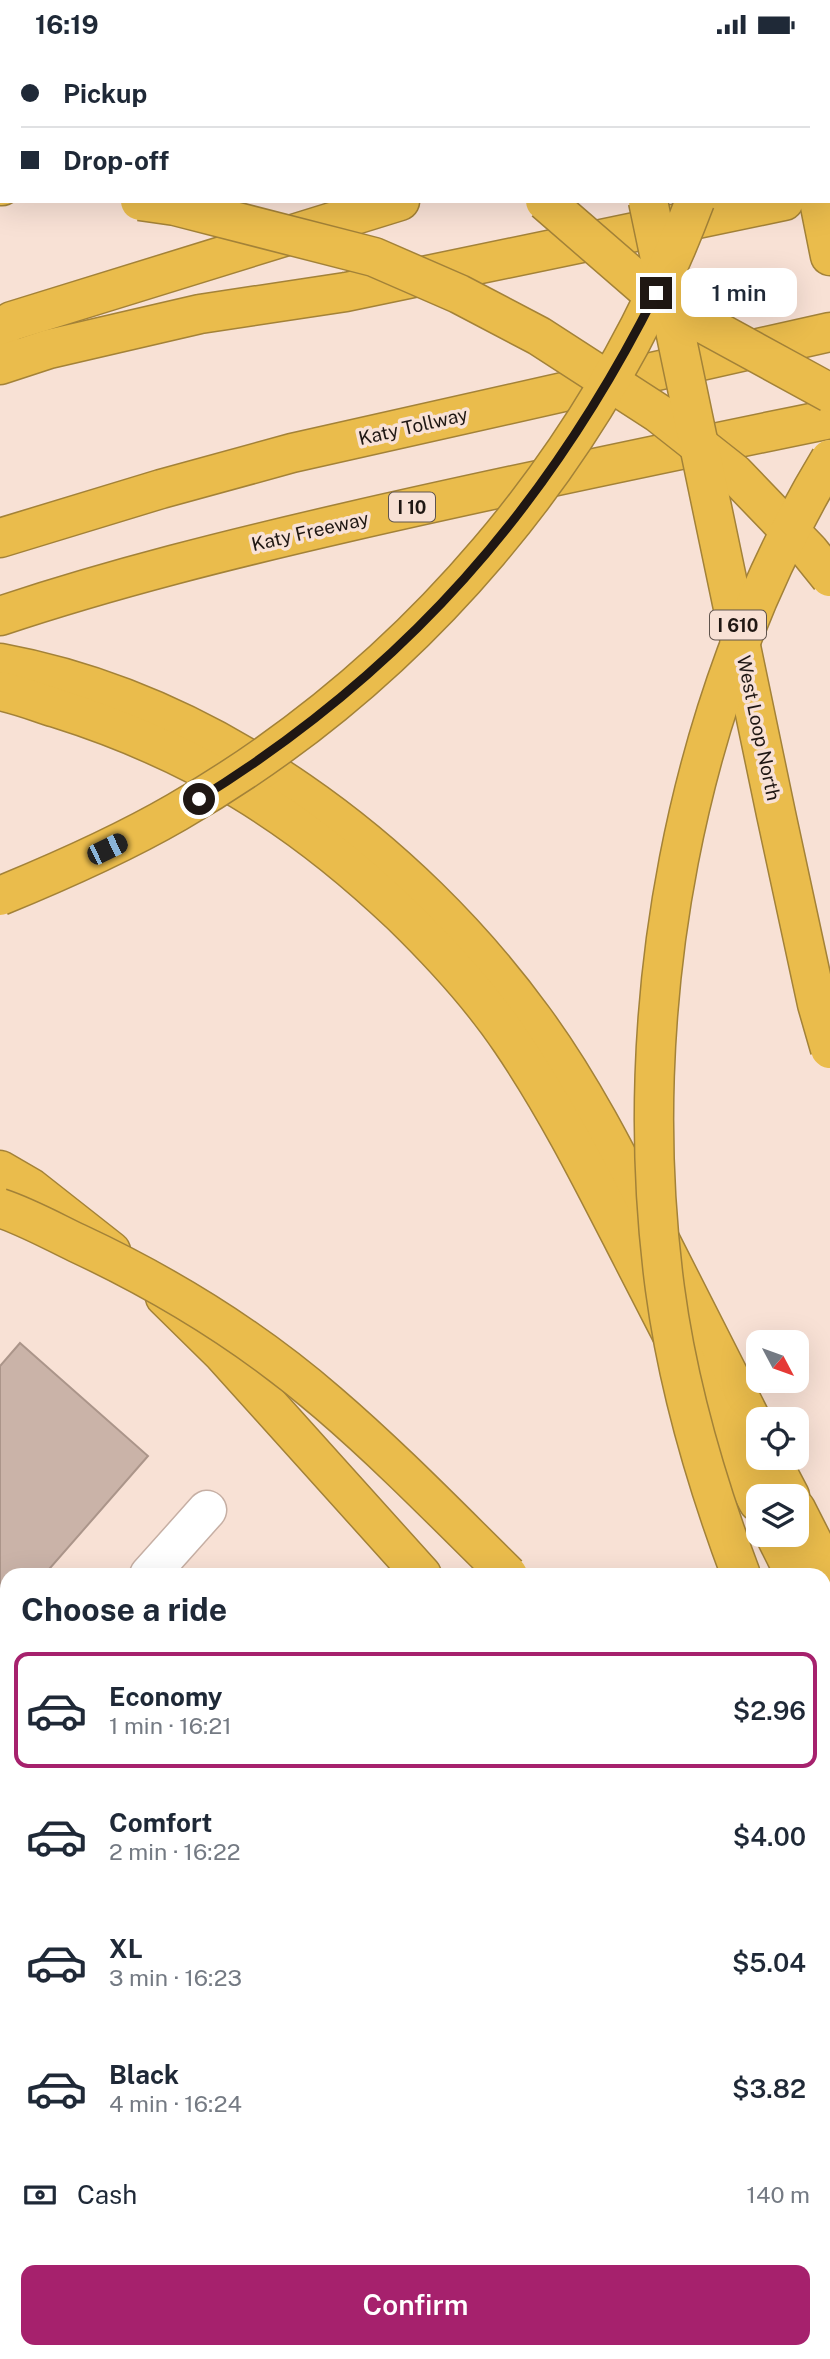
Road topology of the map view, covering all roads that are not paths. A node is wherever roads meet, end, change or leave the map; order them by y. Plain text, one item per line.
1 (154, 203) edge
2 (394, 203) edge
3 (547, 203) edge
4 (648, 203) edge
5 (694, 203) edge
6 (774, 203) edge
7 (819, 203) edge
8 (830, 256) edge
9 (0, 328) edge
10 (830, 332) edge
11 (0, 365) edge
12 (830, 394) edge
13 (830, 419) edge
14 (830, 459) edge
15 (0, 538) edge
16 (830, 577) edge
17 (0, 616) edge
18 (0, 663) edge
19 (0, 691) edge
20 (0, 896) edge
21 (522, 1030) junction
22 (830, 1049) edge
23 (0, 1170) edge
24 (0, 1208) edge
25 (746, 1409) edge
26 (749, 1484) edge
27 (207, 1510) dead end
28 (809, 1535) edge
29 (781, 1547) edge
30 (155, 1568) edge
31 (416, 1568) edge
32 (502, 1568) edge
33 (739, 1568) edge
34 (792, 1568) edge
35 (826, 1568) edge

1 - 16 highway, bridge
2 - 9 highway
3 - 12 highway, bridge
4 - 22 highway, West Loop North / I 610, bridge
5 - 20 highway, bridge
6 - 11 highway
7 - 8 highway
10 - 15 highway, Katy Tollway
13 - 17 highway, Katy Freeway / I 10
14 - 33 highway, bridge
18 - 21 highway
19 - 21 highway
21 - 25 highway
21 - 26 highway
23 - 31 highway
24 - 32 highway, bridge
27 - 30 street
28 - 35 highway
29 - 34 highway

